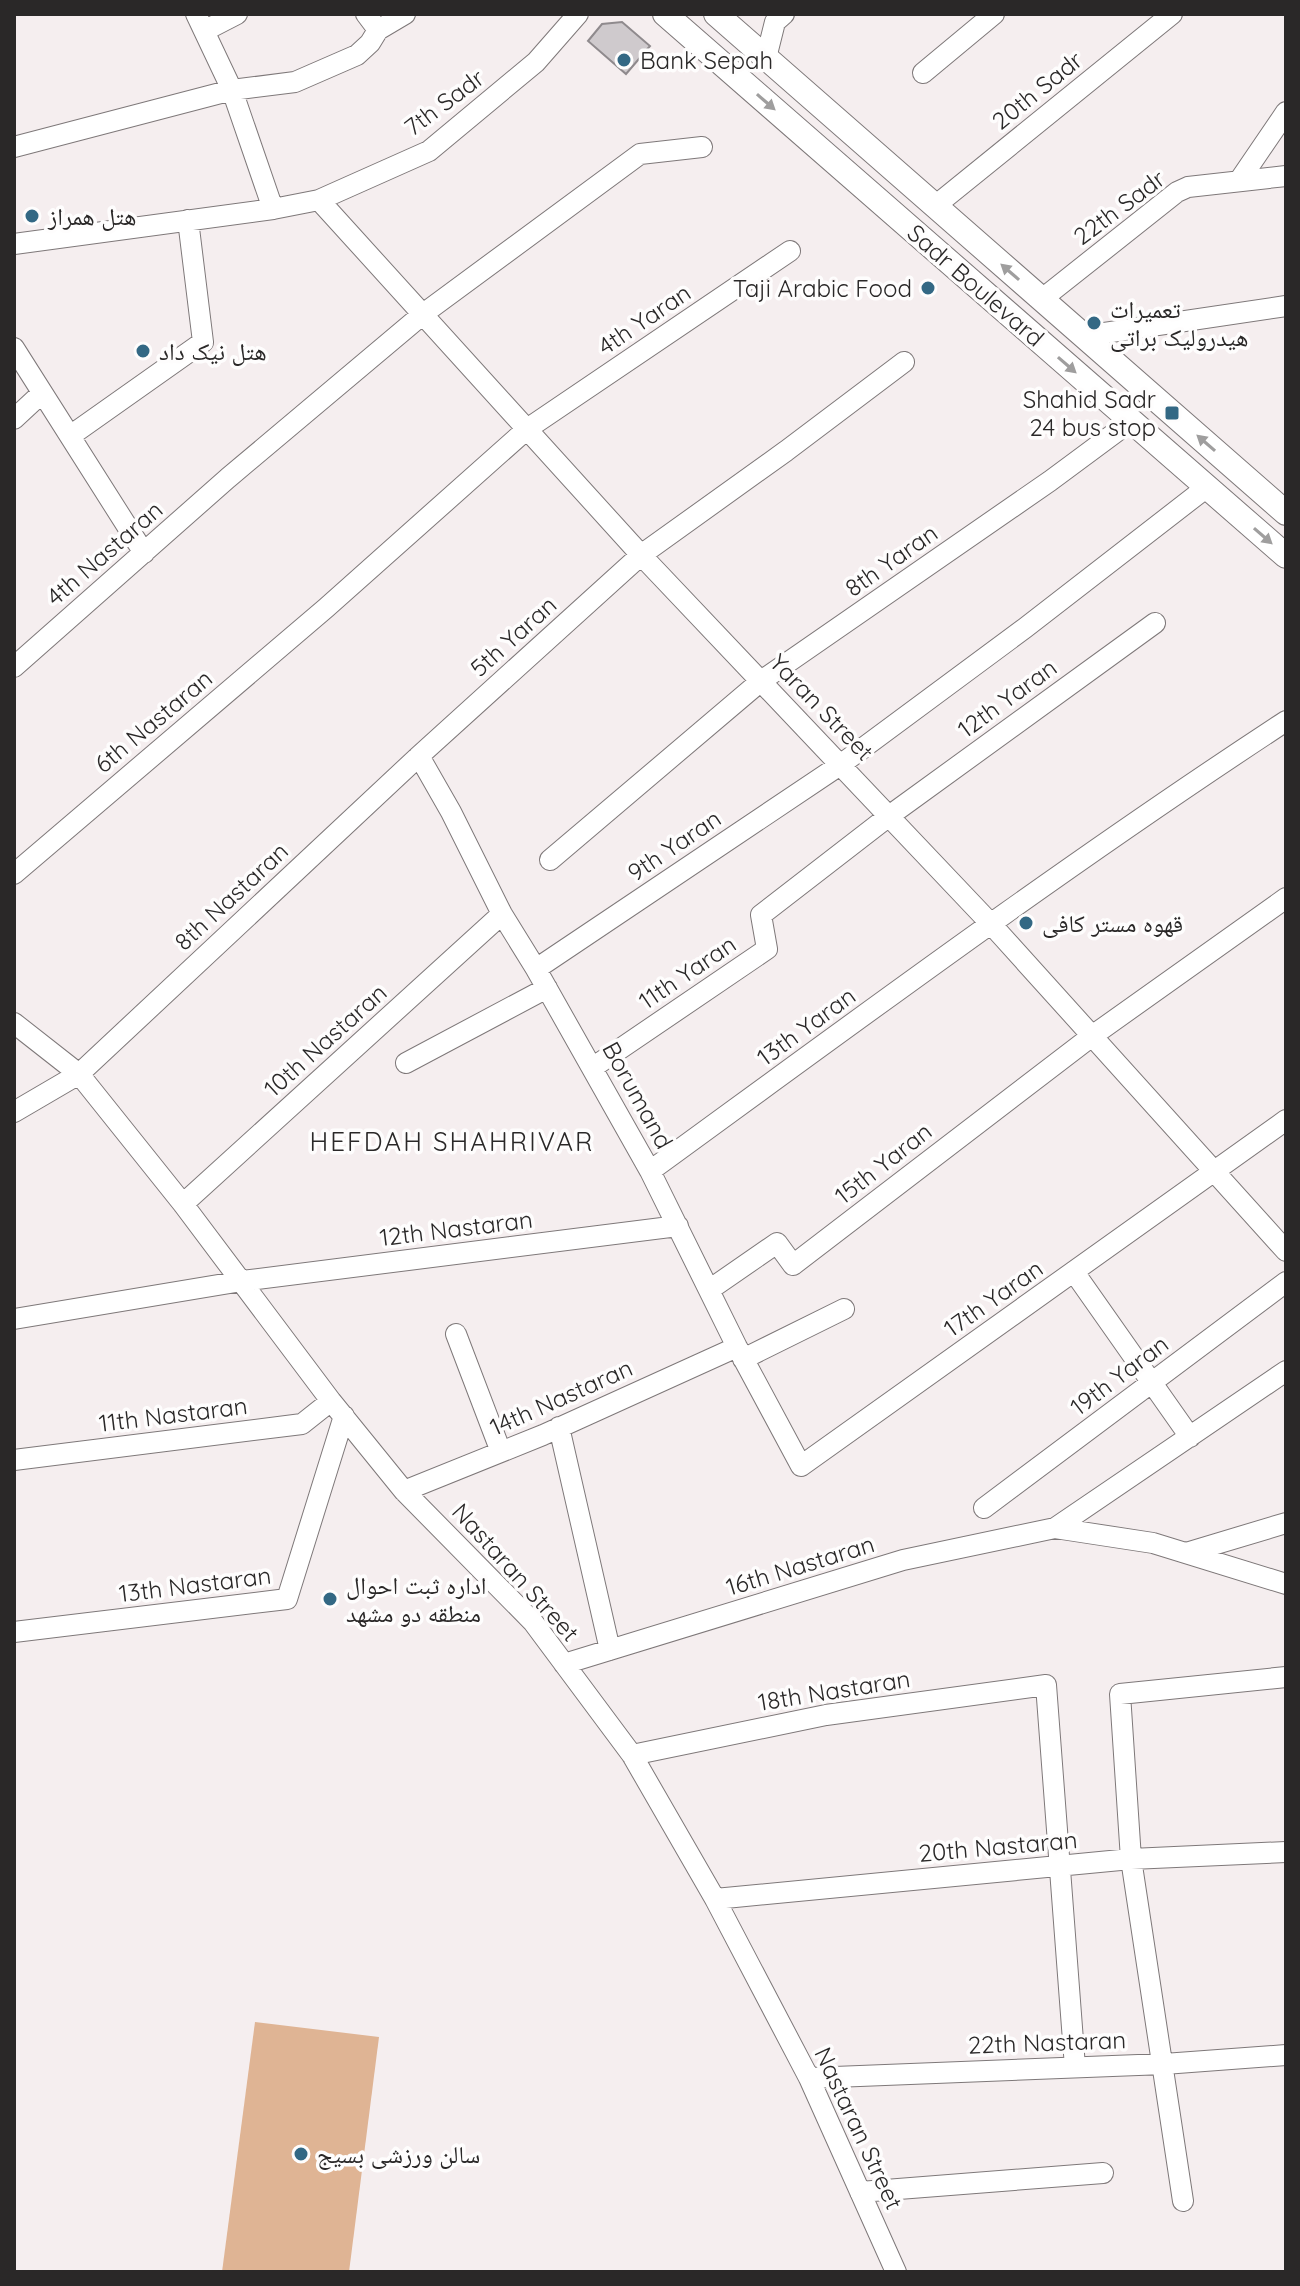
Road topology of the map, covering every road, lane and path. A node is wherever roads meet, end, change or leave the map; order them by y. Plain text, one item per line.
1 (237, 14) edge
2 (405, 14) edge
3 (578, 14) edge
4 (665, 14) edge
5 (716, 14) edge
6 (784, 14) edge
7 (994, 14) edge
8 (1172, 14) edge
9 (200, 22) edge
10 (372, 22) edge
11 (766, 58) junction
12 (923, 73) dead end
13 (232, 90) junction
14 (1286, 112) edge
15 (14, 147) edge
16 (702, 147) dead end
17 (1286, 176) edge
18 (1239, 181) junction
19 (319, 200) junction
20 (935, 206) junction
21 (273, 209) junction
22 (188, 220) junction
23 (14, 244) edge
24 (790, 251) dead end
25 (1042, 299) junction
26 (1286, 306) edge
27 (423, 314) junction
28 (1084, 336) junction
29 (14, 348) edge
30 (904, 362) dead end
31 (42, 393) junction
32 (14, 419) edge
33 (1131, 421) junction
34 (527, 429) junction
35 (70, 436) junction
36 (1207, 487) junction
37 (1286, 513) edge
38 (144, 553) junction
39 (641, 555) junction
40 (1286, 556) edge
41 (326, 608) joint
42 (1155, 623) dead end
43 (14, 667) edge
44 (761, 681) junction
45 (1286, 721) edge
46 (419, 756) junction
47 (840, 765) junction
48 (889, 816) junction
49 (550, 860) dead end
50 (14, 874) edge
51 (1285, 899) edge
52 (502, 914) junction
53 (991, 924) junction
54 (536, 969) junction
55 (547, 988) junction
56 (14, 1023) edge
57 (1092, 1036) junction
58 (406, 1063) dead end
59 (592, 1068) junction
60 (79, 1074) junction
61 (14, 1112) edge
62 (1286, 1120) edge
63 (650, 1171) junction
64 (1215, 1172) junction
65 (183, 1204) junction
66 (678, 1226) junction
67 (1286, 1251) edge
68 (1074, 1272) junction
69 (242, 1281) junction
70 (1286, 1282) edge
71 (709, 1290) junction
72 (844, 1309) dead end
73 (14, 1319) edge
74 (456, 1334) dead end
75 (740, 1353) junction
76 (1286, 1371) edge
77 (1152, 1383) junction
78 (338, 1408) junction
79 (559, 1427) junction
80 (1190, 1437) junction
81 (501, 1452) junction
82 (14, 1460) edge
83 (801, 1466) joint
84 (404, 1491) junction
85 (984, 1508) dead end
86 (1286, 1523) edge
87 (1055, 1528) junction
88 (1186, 1553) junction
89 (1286, 1584) edge
90 (14, 1632) edge
91 (610, 1650) junction
92 (564, 1664) junction
93 (1286, 1677) edge
94 (632, 1755) junction
95 (1286, 1852) edge
96 (1131, 1859) junction
97 (1060, 1866) junction
98 (715, 1899) junction
99 (1286, 2055) edge
100 (1164, 2064) junction
101 (1075, 2067) junction
102 (809, 2078) junction
103 (1103, 2173) dead end
104 (860, 2192) junction
105 (1183, 2201) dead end
106 (896, 2272) edge

1 - 9 street
2 - 10 street
3 - 19 street, 7th Sadr
4 -> 33 main road, Sadr Boulevard
5 - 11 main road, Sadr Boulevard
6 - 11 street
7 - 12 street
8 - 20 street, 20th Sadr
9 - 13 street
10 - 13 street
11 - 20 main road, Sadr Boulevard
13 - 15 street
13 - 21 street
14 - 18 street
16 - 27 street, 4th Nastaran
17 - 18 street, 22th Sadr
18 - 25 street, 22th Sadr
19 - 21 street, 7th Sadr
19 - 27 street, Yaran Street
25 -> 20 main road, Sadr Boulevard
21 - 22 street, 7th Sadr
22 - 23 street, 7th Sadr
22 - 35 street
24 - 34 street, 4th Yaran
25 - 28 main road, Sadr Boulevard
26 - 28 street
27 - 34 street, Yaran Street
27 - 38 street, 4th Nastaran
37 -> 28 main road, Sadr Boulevard
29 - 31 street
30 - 39 street, 5th Yaran
31 - 32 street
31 - 35 street
33 - 36 main road, Sadr Boulevard
33 - 44 street, 8th Yaran
34 - 39 street, Yaran Street
34 - 41 street, 4th Yaran
35 - 38 street
36 -> 40 main road, Sadr Boulevard
36 - 47 street, 9th Yaran
38 - 43 street, 4th Nastaran
39 - 44 street, Yaran Street
39 - 46 street, 5th Yaran
41 - 50 street, 6th Nastaran
42 - 48 street, 12th Yaran
44 - 47 street, Yaran Street
44 - 49 street, 8th Yaran
45 - 53 street, 13th Yaran
46 - 52 street, Borumand
46 - 60 street, 8th Nastaran
47 - 48 street, Yaran Street
47 - 54 street, 9th Yaran
48 - 53 street, Yaran Street
48 - 59 street, 11th Yaran
51 - 57 street
52 - 54 street, Borumand
52 - 65 street, 10th Nastaran
53 - 57 street, Yaran Street
53 - 63 street, 13th Yaran
54 - 55 street, Borumand
55 - 58 street
55 - 59 street, Borumand
56 - 60 street, Nastaran Street
57 - 64 street, Yaran Street
57 - 71 street, 15th Yaran
59 - 63 street, Borumand
60 - 61 street, 8th Nastaran
60 - 65 street, Nastaran Street
62 - 64 street, 17th Yaran
63 - 66 street, Borumand
64 - 67 street, Yaran Street
64 - 68 street, 17th Yaran
65 - 69 street, Nastaran Street
66 - 69 street, 12th Nastaran
66 - 71 street, Borumand
68 - 77 street
68 - 83 street, 17th Yaran
69 - 73 street, 12th Nastaran
69 - 78 street, Nastaran Street
70 - 77 street, 19th Yaran
71 - 75 street, Borumand
72 - 75 street, 14th Nastaran
74 - 81 street
75 - 79 street, 14th Nastaran
75 - 83 street, Borumand
76 - 80 street
77 - 80 street
77 - 85 street, 19th Yaran
78 - 82 street, 11th Nastaran
78 - 84 street, Nastaran Street
78 - 90 street, 13th Nastaran
79 - 81 street, 14th Nastaran
79 - 91 street
80 - 87 street
81 - 84 street, 14th Nastaran
84 - 92 street, Nastaran Street
86 - 88 street
87 - 88 street
87 - 91 street, 16th Nastaran
88 - 89 street
91 - 92 street, 16th Nastaran
92 - 94 street, Nastaran Street
93 - 96 street
94 - 97 street, 18th Nastaran
94 - 98 street, Nastaran Street
95 - 96 street, 20th Nastaran
96 - 97 street, 20th Nastaran
96 - 100 street
97 - 98 street, 20th Nastaran
97 - 101 street
98 - 102 street, Nastaran Street
99 - 100 street, 22th Nastaran
100 - 101 street, 22th Nastaran
100 - 105 street
101 - 102 street, 22th Nastaran
102 - 104 street, Nastaran Street
103 - 104 street
104 - 106 street, Nastaran Street

